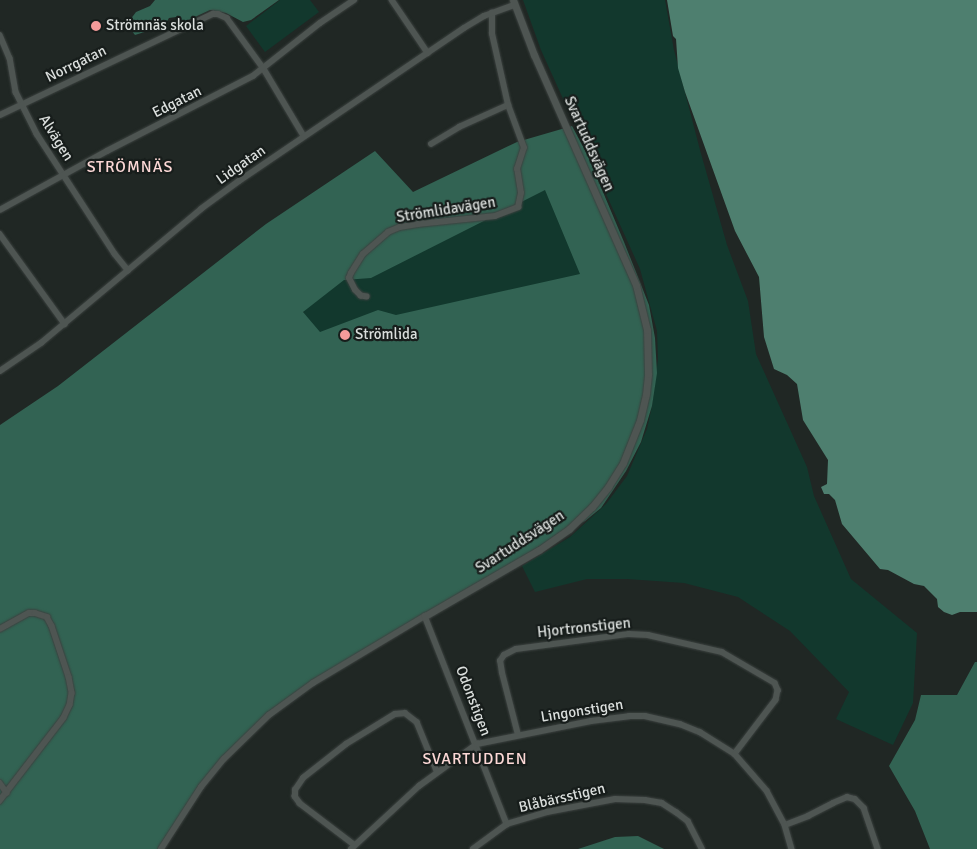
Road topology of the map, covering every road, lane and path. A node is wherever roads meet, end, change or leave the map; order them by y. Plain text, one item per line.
1 (354, 0) edge
2 (392, 0) edge
3 (513, 3) edge
4 (492, 13) junction
5 (0, 35) edge
6 (428, 53) junction
7 (264, 69) junction
8 (22, 104) junction
9 (508, 105) junction
10 (0, 115) edge
11 (304, 136) junction
12 (432, 144) dead end
13 (64, 175) junction
14 (0, 210) edge
15 (0, 234) edge
16 (128, 270) junction
17 (366, 297) dead end
18 (65, 324) junction
19 (0, 371) edge
20 (426, 616) junction
21 (0, 629) edge
22 (518, 735) junction
23 (477, 744) junction
24 (735, 754) junction
25 (437, 771) junction
26 (0, 783) edge
27 (6, 792) junction
28 (0, 801) edge
29 (507, 824) junction
30 (784, 825) junction
31 (353, 847) edge
32 (161, 849) edge
33 (473, 849) edge
34 (702, 849) edge
35 (792, 849) edge
36 (878, 849) edge

1 - 7 street, Edgatan
2 - 6 street
3 - 4 street, Lidgatan
3 - 20 street, Svartuddsvägen
4 - 6 street, Lidgatan
4 - 9 street, Strömlidavägen
5 - 8 street, Alvägen
6 - 11 street, Lidgatan
7 - 8 street, Norrgatan
7 - 11 street, Norrgatan
7 - 13 street, Edgatan
8 - 10 street, Norrgatan
8 - 13 street, Alvägen
9 - 12 street
9 - 17 street, Strömlidavägen
11 - 16 street, Lidgatan
13 - 14 street, Edgatan
13 - 16 street, Alvägen
15 - 18 street
16 - 18 street, Lidgatan
18 - 19 street, Lidgatan
20 - 23 street, Odonstigen
20 - 32 street, Svartuddsvägen
21 - 27 street
22 - 23 street, Lingonstigen
22 - 24 street, Lingonstigen
22 - 24 street, Hjortronstigen
23 - 25 street, Lingonstigen
23 - 29 street, Odonstigen
24 - 30 street, Lingonstigen
25 - 31 street, Lingonstigen
25 - 31 street
26 - 27 street
27 - 28 street
29 - 33 street, Blåbärsstigen
29 - 34 street, Blåbärsstigen
30 - 35 street, Lingonstigen
30 - 36 street

